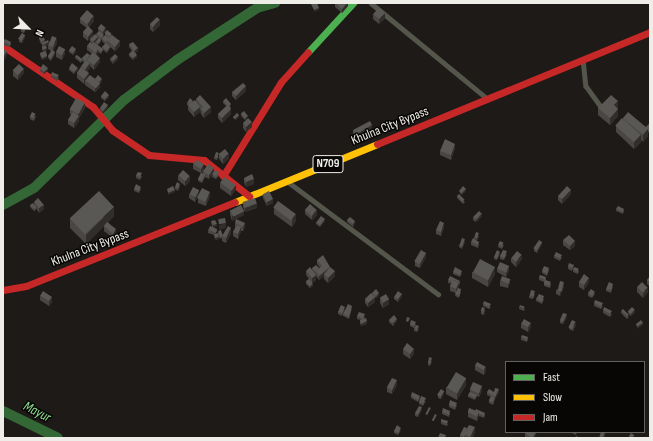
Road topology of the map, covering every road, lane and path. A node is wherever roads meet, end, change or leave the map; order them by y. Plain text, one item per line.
1 (353, 3) edge
2 (371, 3) edge
3 (650, 32) edge
4 (3, 46) edge
5 (583, 59) junction
6 (488, 99) junction
7 (600, 105) edge
8 (223, 176) junction
9 (287, 181) junction
10 (249, 196) junction
11 (3, 290) edge
12 (438, 294) dead end

1 - 8 main road
2 - 6 street
3 - 5 main road, Khulna City Bypass / N709
4 - 8 main road
5 - 6 main road, Khulna City Bypass / N709
5 - 7 street
6 - 9 main road, Khulna City Bypass / N709
8 - 10 main road
9 - 10 main road, Khulna City Bypass / N709
9 - 12 street
10 - 11 main road, Khulna City Bypass / N709

